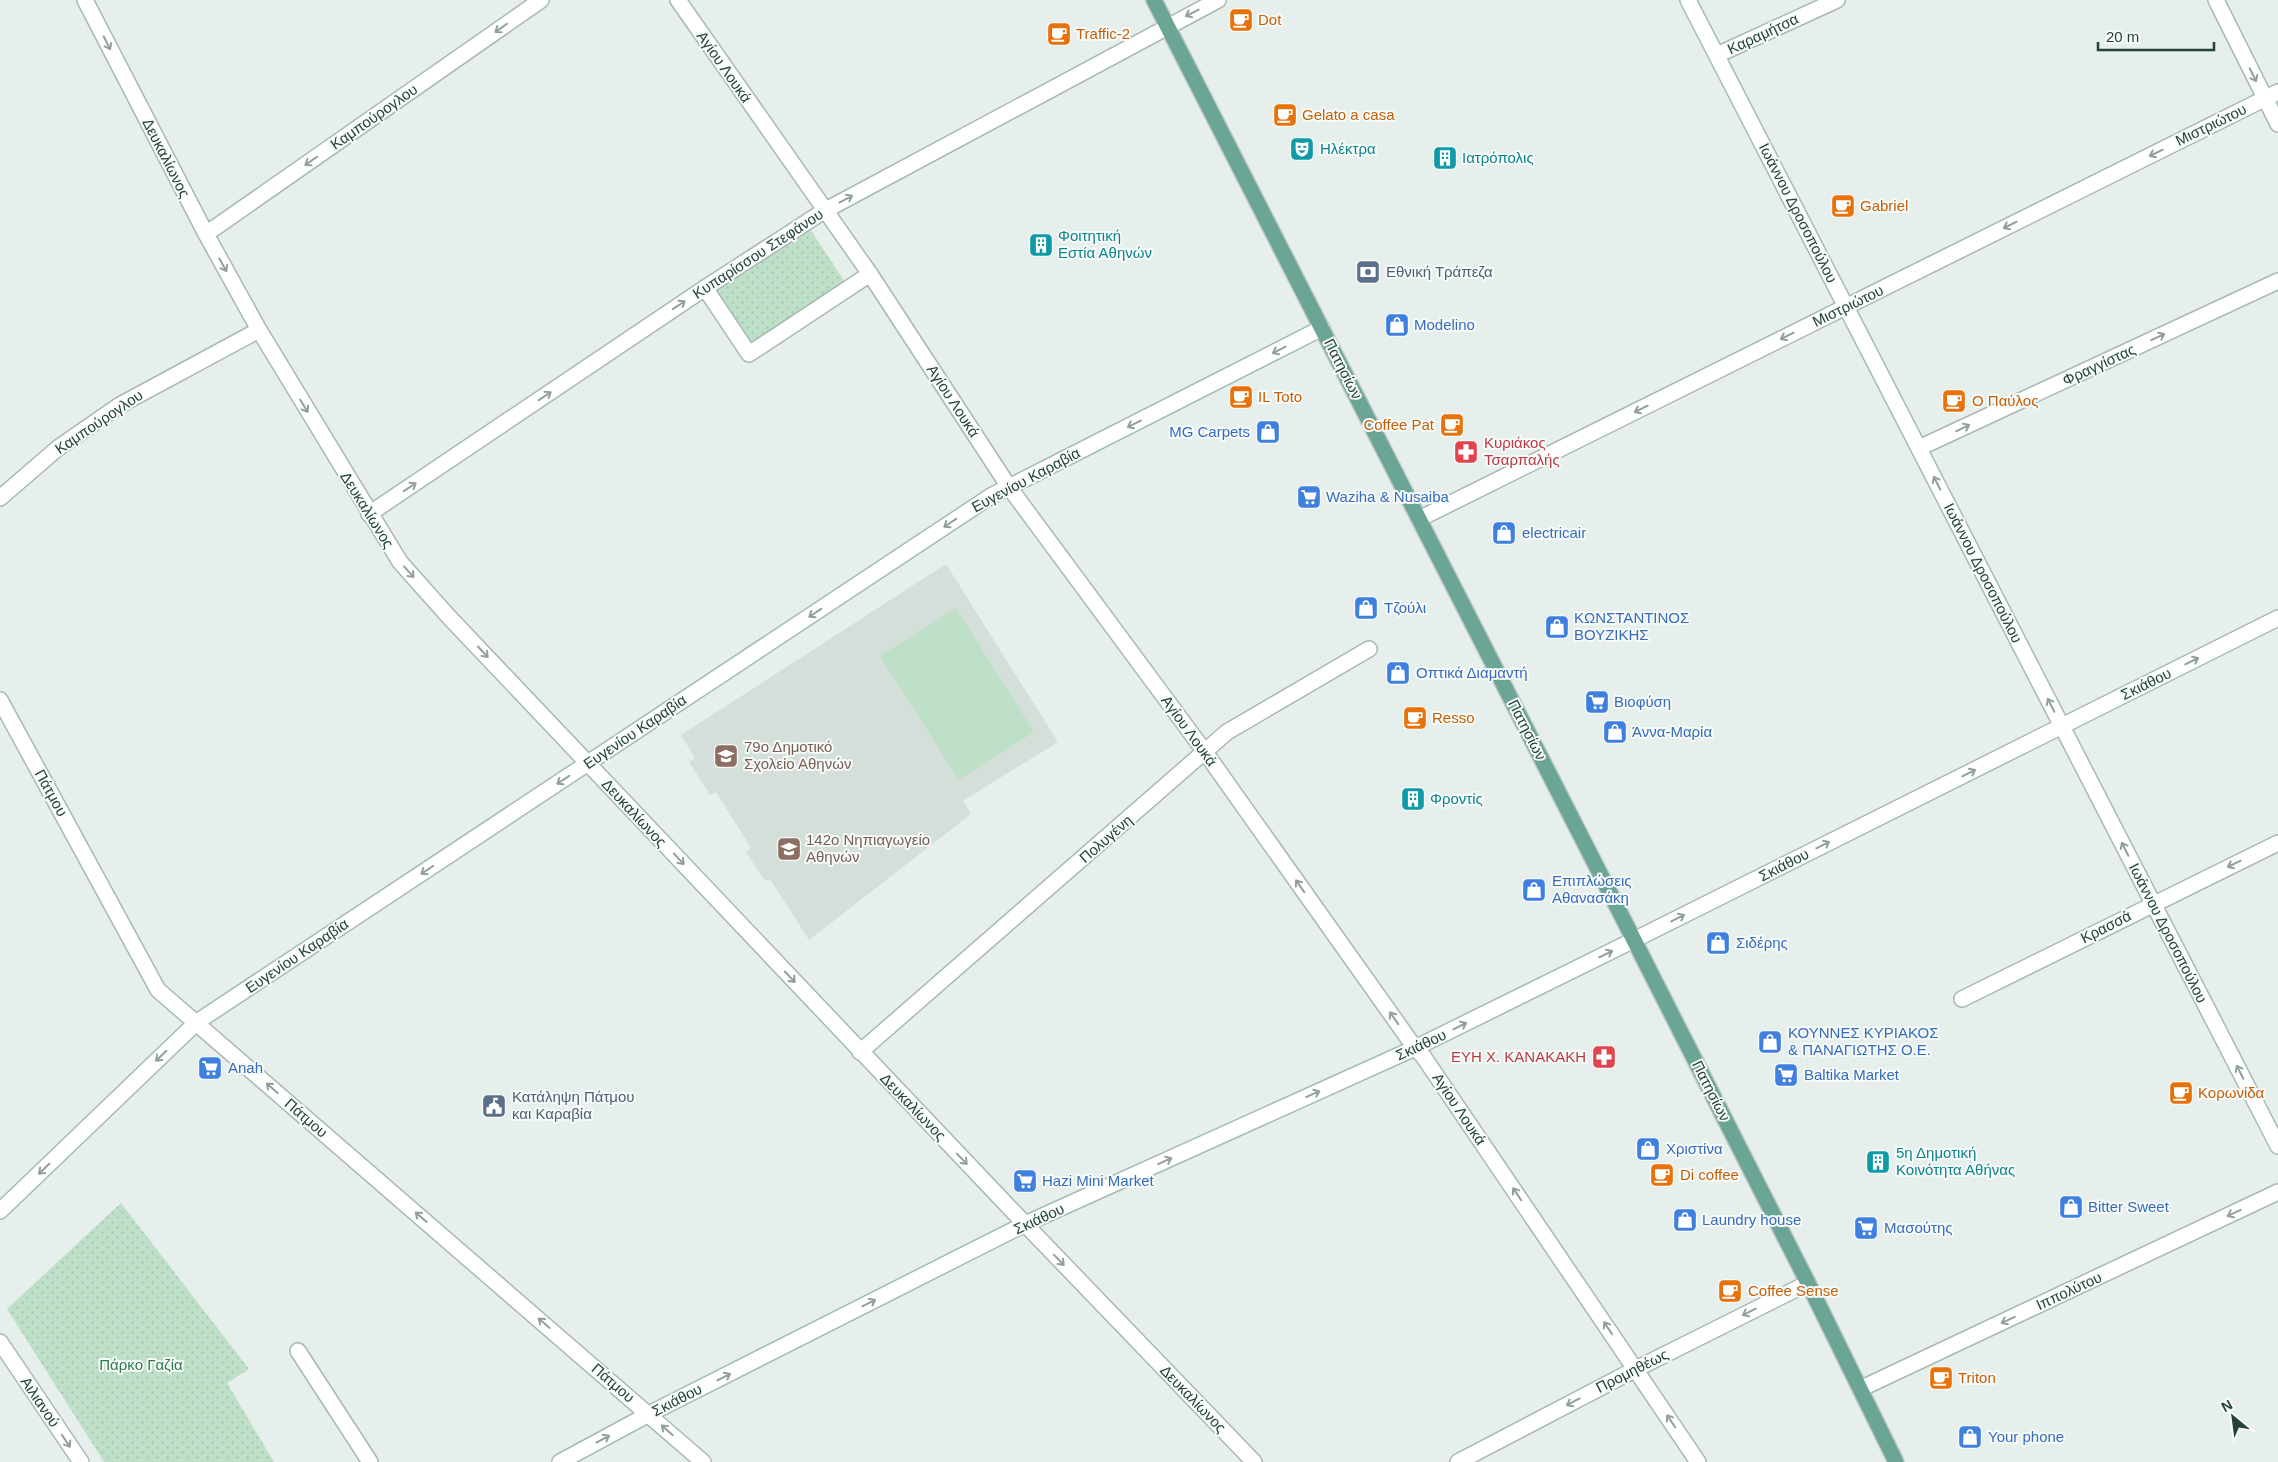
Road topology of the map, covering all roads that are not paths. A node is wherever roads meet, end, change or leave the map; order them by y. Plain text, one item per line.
1 (85, 0) edge
2 (542, 0) edge
3 (678, 0) edge
4 (1154, 0) edge
5 (1218, 0) edge
6 (1688, 0) edge
7 (1836, 0) edge
8 (2216, 0) edge
9 (1167, 26) junction
10 (1717, 55) junction
11 (2271, 96) edge
12 (2278, 124) edge
13 (824, 211) junction
14 (206, 234) junction
15 (870, 274) junction
16 (2278, 281) edge
17 (705, 288) junction
18 (1846, 307) junction
19 (1322, 328) junction
20 (259, 330) junction
21 (1919, 448) junction
22 (1009, 487) junction
23 (0, 498) edge
24 (369, 514) junction
25 (1419, 519) junction
26 (2278, 618) edge
27 (1369, 649) dead end
28 (0, 700) edge
29 (2062, 726) junction
30 (1205, 752) junction
31 (588, 764) junction
32 (2278, 843) edge
33 (2153, 904) junction
34 (1634, 940) junction
35 (1962, 999) dead end
36 (197, 1022) junction
37 (1415, 1048) junction
38 (860, 1052) junction
39 (2278, 1146) edge
40 (2278, 1192) edge
41 (0, 1211) edge
42 (1025, 1224) junction
43 (1808, 1283) junction
44 (0, 1342) edge
45 (298, 1351) dead end
46 (1636, 1369) junction
47 (1860, 1389) junction
48 (649, 1414) junction
49 (80, 1462) edge
50 (370, 1462) edge
51 (560, 1462) edge
52 (703, 1462) edge
53 (1254, 1462) edge
54 (1458, 1462) edge
55 (1698, 1462) edge
56 (1896, 1462) edge

1 -> 14 street, Δευκαλίωνος
2 -> 14 street, Καμπούρογλου
3 - 13 street, Αγίου Λουκά
4 - 9 main road, Πατησίων
5 -> 9 street, Κυπαρίσσου Στεφάνου
6 - 10 street, Ιωάννου Δροσοπούλου
7 - 10 street, Καραμήτσα
8 -> 11 street
13 -> 9 street, Κυπαρίσσου Στεφάνου
9 - 19 main road, Πατησίων
10 - 18 street, Ιωάννου Δροσοπούλου
11 - 12 street
11 -> 18 street, Μιστριώτου
13 - 15 street, Αγίου Λουκά
13 - 17 street, Κυπαρίσσου Στεφάνου
14 -> 20 street, Δευκαλίωνος
15 - 17 street
15 - 22 street, Αγίου Λουκά
21 -> 16 street, Φραγγίστας
24 -> 17 street, Κυπαρίσσου Στεφάνου
18 - 21 street, Ιωάννου Δροσοπούλου
18 -> 25 street, Μιστριώτου
19 -> 22 street, Ευγενίου Καραβία
19 - 25 main road, Πατησίων
20 - 23 street, Καμπούρογλου
20 -> 24 street, Δευκαλίωνος
29 -> 21 street, Ιωάννου Δροσοπούλου
22 - 30 street, Αγίου Λουκά
22 -> 31 street, Ευγενίου Καραβία
24 -> 31 street, Δευκαλίωνος
25 - 34 main road, Πατησίων
29 -> 26 street, Σκιάθου
27 - 30 street, Πολυγένη
28 - 36 street, Πάτμου
33 -> 29 street, Ιωάννου Δροσοπούλου
34 -> 29 street, Σκιάθου
37 -> 30 street, Αγίου Λουκά
30 - 38 street, Πολυγένη
31 -> 36 street, Ευγενίου Καραβία
31 -> 38 street, Δευκαλίωνος
32 -> 33 street, Κρασσά
33 - 35 street, Κρασσά
39 -> 33 street, Ιωάννου Δροσοπούλου
37 -> 34 street, Σκιάθου
34 - 43 main road, Πατησίων
36 -> 41 street, Ευγενίου Καραβία
48 -> 36 street, Πάτμου
42 -> 37 street, Σκιάθου
46 -> 37 street, Αγίου Λουκά
38 -> 42 street, Δευκαλίωνος
40 -> 47 street, Ιππολύτου
48 -> 42 street, Σκιάθου
42 -> 53 street, Δευκαλίωνος
43 -> 46 street, Προμηθέως
43 - 47 main road, Πατησίων
44 -> 49 street, Αιλιανού
45 - 50 street
46 -> 54 street, Προμηθέως
55 -> 46 street, Αγίου Λουκά
47 - 56 main road, Πατησίων
51 -> 48 street, Σκιάθου
52 -> 48 street, Πάτμου

